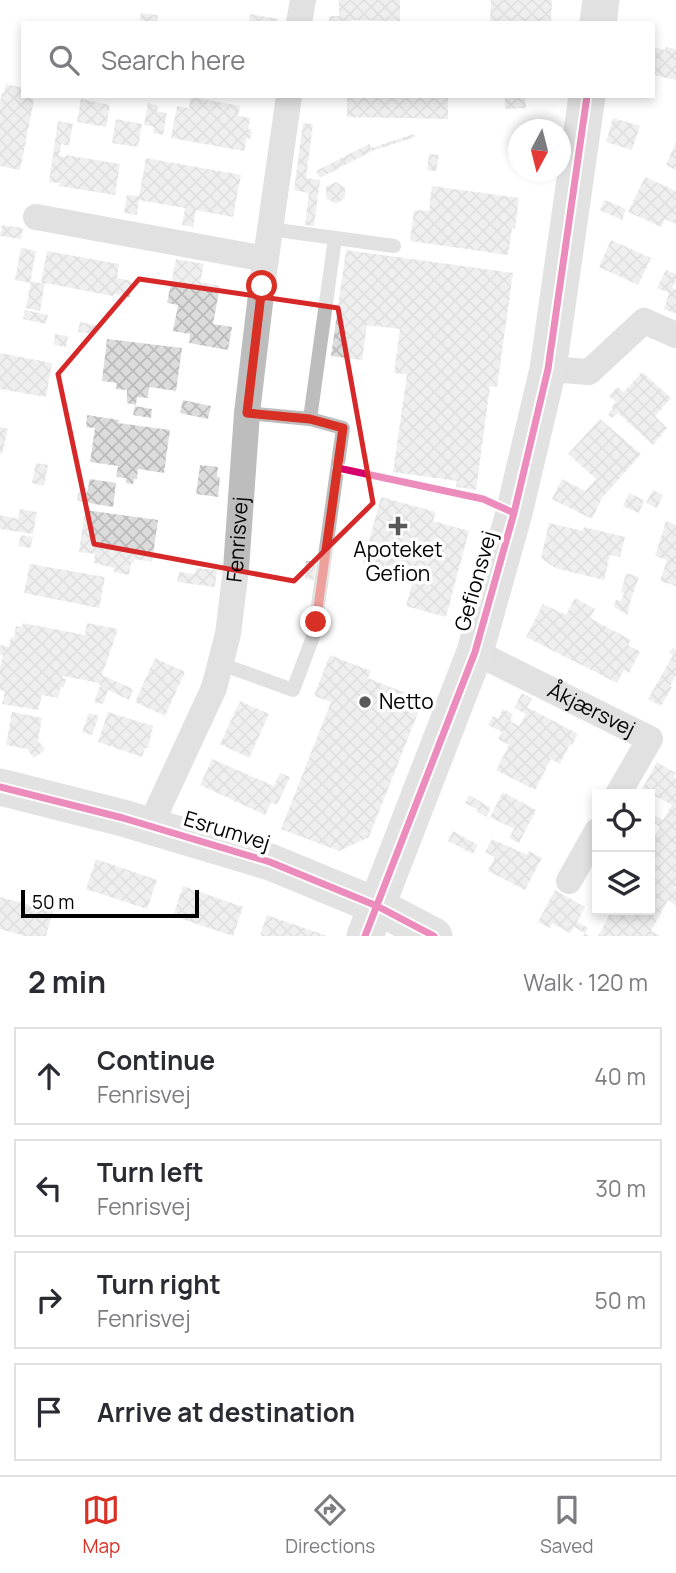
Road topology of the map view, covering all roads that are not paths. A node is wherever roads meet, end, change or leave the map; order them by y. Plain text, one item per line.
1 (303, 0) edge
2 (601, 0) edge
3 (299, 21) edge
4 (598, 21) edge
5 (289, 98) edge
6 (587, 98) edge
7 (36, 217) dead end
8 (270, 229) junction
9 (335, 238) junction
10 (394, 246) dead end
11 (266, 259) junction
12 (676, 335) edge
13 (548, 369) junction
14 (247, 413) junction
15 (310, 419) junction
16 (475, 652) junction
17 (220, 664) junction
18 (0, 787) edge
19 (621, 789) edge
20 (150, 826) junction
21 (592, 840) edge
22 (569, 881) dead end
23 (371, 921) edge
24 (434, 936) edge

1 - 3 street
2 - 4 main road
5 - 8 street, Fenrisvej
6 - 13 main road, Gefionsvej
7 - 11 street
8 - 9 lane
8 - 11 street, Fenrisvej
9 - 10 lane
9 - 15 lane
11 - 14 street, Fenrisvej
12 - 13 street
13 - 16 main road, Gefionsvej
14 - 15 lane
14 - 17 street, Fenrisvej
15 - 17 lane
16 - 19 street, Åkjærsvej
16 - 23 main road, Gefionsvej
17 - 20 street, Fenrisvej
18 - 20 main road, Esrumvej
20 - 23 main road, Esrumvej
21 - 22 street
23 - 24 main road, Esrumvej

